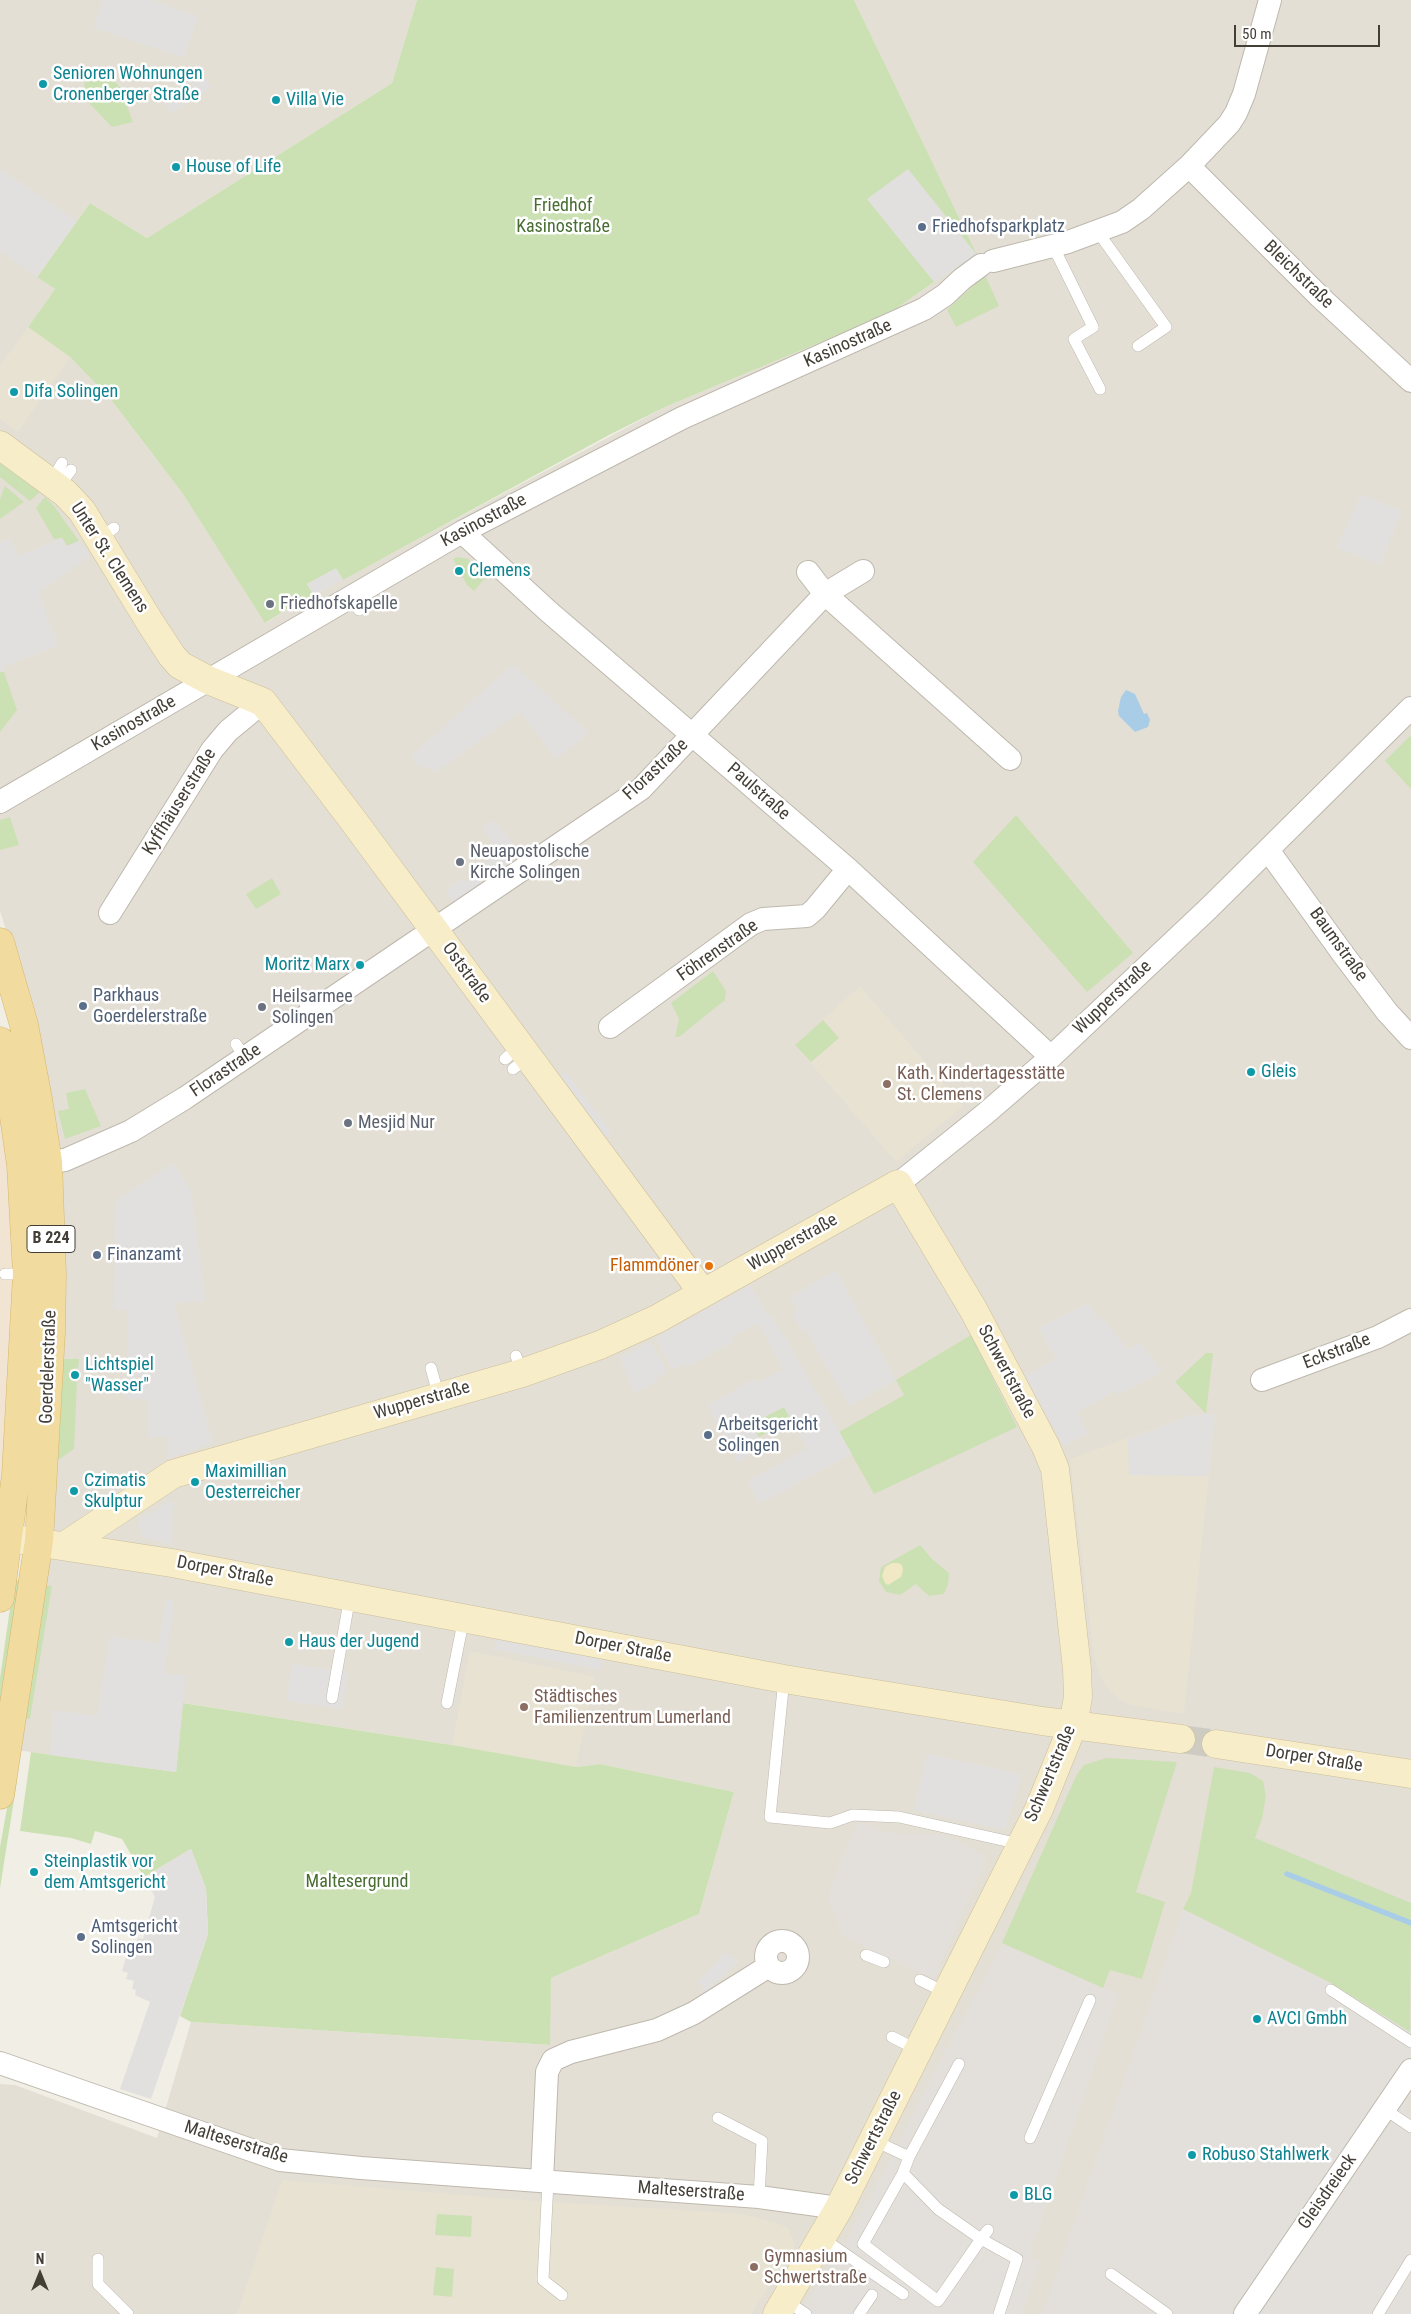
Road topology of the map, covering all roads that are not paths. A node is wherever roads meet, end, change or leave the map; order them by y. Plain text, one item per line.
1 (1270, 0) edge
2 (1189, 166) junction
3 (1098, 232) junction
4 (1050, 247) junction
5 (1138, 346) dead end
6 (1411, 381) edge
7 (1100, 389) dead end
8 (0, 445) edge
9 (462, 532) junction
10 (863, 571) dead end
11 (808, 572) dead end
12 (825, 594) junction
13 (208, 680) junction
14 (263, 702) junction
15 (1411, 708) edge
16 (693, 736) junction
17 (1010, 758) dead end
18 (0, 802) edge
19 (1268, 850) junction
20 (848, 869) junction
21 (110, 913) dead end
22 (435, 930) junction
23 (0, 942) edge
24 (610, 1027) dead end
25 (1411, 1038) edge
26 (0, 1041) edge
27 (1051, 1057) junction
28 (48, 1162) junction
29 (21, 1165) junction
30 (898, 1184) junction
31 (703, 1293) junction
32 (1411, 1320) edge
33 (431, 1368) dead end
34 (1262, 1380) dead end
35 (439, 1397) junction
36 (5, 1537) edge
37 (39, 1542) junction
38 (66, 1545) junction
39 (350, 1596) junction
40 (0, 1598) edge
41 (464, 1618) junction
42 (784, 1679) junction
43 (332, 1698) dead end
44 (447, 1703) dead end
45 (1073, 1725) junction
46 (1180, 1739) tunnel mouth
47 (1216, 1744) tunnel mouth
48 (1411, 1774) edge
49 (0, 1795) edge
50 (1020, 1844) junction
51 (866, 1954) dead end
52 (884, 1962) dead end
53 (769, 1966) dead end
54 (920, 1980) dead end
55 (1331, 1990) dead end
56 (947, 1992) junction
57 (1090, 2000) dead end
58 (892, 2037) dead end
59 (1411, 2042) edge
60 (918, 2050) junction
61 (0, 2063) edge
62 (959, 2064) dead end
63 (1411, 2070) edge
64 (1386, 2110) junction
65 (718, 2118) dead end
66 (1411, 2127) edge
67 (1030, 2138) dead end
68 (873, 2140) junction
69 (909, 2157) junction
70 (903, 2173) junction
71 (545, 2181) junction
72 (759, 2197) junction
73 (839, 2208) junction
74 (985, 2234) junction
75 (822, 2238) junction
76 (98, 2259) dead end
77 (1411, 2260) edge
78 (1111, 2274) dead end
79 (903, 2294) dead end
80 (562, 2295) dead end
81 (872, 2295) dead end
82 (789, 2309) edge
83 (128, 2314) edge
84 (859, 2314) edge
85 (999, 2314) edge
86 (1167, 2314) edge
87 (1246, 2314) edge
88 (1378, 2314) edge

1 - 2 street, Kasinostraße
2 - 3 street, Kasinostraße
2 - 6 street, Bleichstraße
3 - 4 street, Kasinostraße
3 - 5 lane
4 - 7 lane
4 - 9 street, Kasinostraße
8 - 13 street, Unter St. Clemens
9 - 13 street, Kasinostraße
9 - 16 street, Paulstraße
10 - 12 street, Florastraße
11 - 12 street
12 - 16 street, Florastraße
12 - 17 street
13 - 14 street
13 - 18 street, Kasinostraße
14 - 21 street, Kyffhäuserstraße
14 - 22 street, Oststraße
15 - 19 street, Wupperstraße
16 - 20 street, Paulstraße
16 - 22 street, Florastraße
19 - 25 street, Baumstraße
19 - 27 street, Wupperstraße
20 - 24 street, Föhrenstraße
20 - 27 street, Paulstraße
22 - 28 street, Florastraße
22 - 31 street, Oststraße
23 - 28 main road, Goerdelerstraße / B 224
26 - 29 main road, Goerdelerstraße / B 224
27 - 30 street, Wupperstraße
28 - 29 street, Florastraße
28 - 37 main road, Goerdelerstraße / B 224
29 - 36 main road, Goerdelerstraße / B 224
30 - 31 street, Wupperstraße
30 - 45 street, Schwertstraße
31 - 35 street, Wupperstraße
32 - 34 street, Eckstraße
33 - 35 lane
35 - 38 street, Wupperstraße
36 - 37 street
36 - 40 main road, Goerdelerstraße / B 224
37 - 38 street
37 - 49 main road, Goerdelerstraße / B 224
38 - 39 street, Dorper Straße
39 - 41 street, Dorper Straße
39 - 43 lane
41 - 42 street, Dorper Straße
41 - 44 lane
42 - 45 street, Dorper Straße
42 - 50 lane
45 - 46 street, Dorper Straße
45 - 50 street, Schwertstraße
47 - 48 street, Dorper Straße
50 - 56 street, Schwertstraße
51 - 52 lane
53 - 71 street
54 - 56 lane
55 - 59 lane
56 - 60 street, Schwertstraße
57 - 67 lane
58 - 60 lane
60 - 68 street, Schwertstraße
61 - 71 street, Malteserstraße
62 - 69 lane
63 - 64 street, Gleisdreieck
64 - 66 lane
64 - 87 street, Gleisdreieck
65 - 72 lane
68 - 69 lane
68 - 73 street, Schwertstraße
69 - 70 lane
70 - 74 lane
70 - 74 lane
71 - 72 street, Malteserstraße
71 - 80 lane
72 - 73 street, Malteserstraße
73 - 75 street, Schwertstraße
74 - 85 lane
75 - 79 lane
75 - 82 street, Schwertstraße
76 - 83 lane
77 - 88 lane
78 - 86 lane
81 - 84 lane

